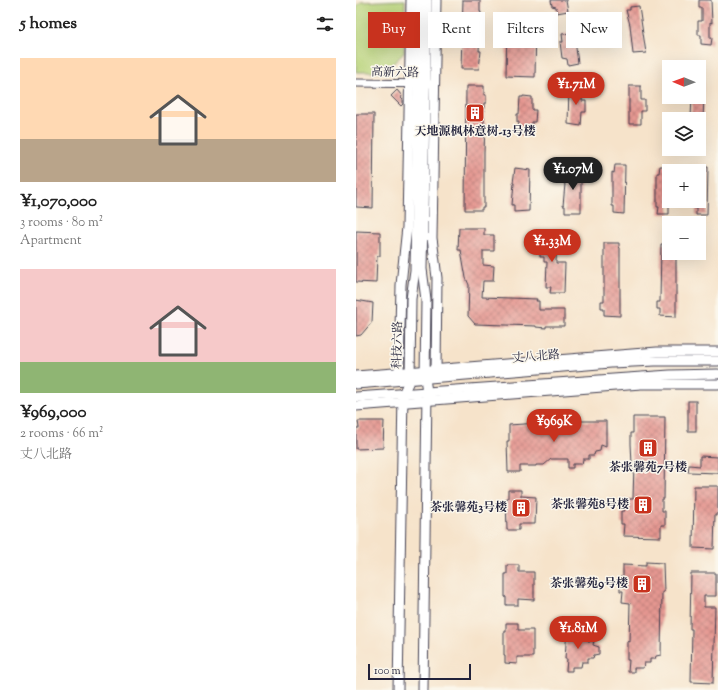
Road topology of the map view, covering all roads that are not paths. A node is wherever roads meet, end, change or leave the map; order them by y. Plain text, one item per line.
1 (411, 0) edge
2 (419, 0) edge
3 (427, 0) edge
4 (436, 0) edge
5 (356, 84) edge
6 (422, 84) junction
7 (718, 352) edge
8 (718, 361) edge
9 (436, 370) junction
10 (399, 373) junction
11 (425, 374) junction
12 (718, 374) edge
13 (410, 375) junction
14 (356, 376) edge
15 (356, 384) edge
16 (718, 384) edge
17 (427, 396) junction
18 (356, 398) edge
19 (403, 398) junction
20 (356, 406) edge
21 (398, 690) edge
22 (423, 690) edge

1 - 6 main road
2 - 6 main road, 科技六路
3 - 6 main road, 科技六路
4 - 6 main road
5 - 6 street, 高新六路
6 - 9 main road
6 - 10 main road
6 - 11 main road, 科技六路
6 - 13 main road, 科技六路
7 - 9 main road
8 - 11 main road, 丈八北路
9 - 11 main road
10 - 13 main road
10 - 14 main road
11 - 13 main road, 丈八北路
11 - 17 main road, 科技六路
12 - 17 main road
13 - 15 main road, 丈八北路
13 - 19 main road, 科技六路
16 - 17 main road
17 - 19 main road
17 - 22 main road, 科技六路
18 - 19 main road
19 - 20 main road
19 - 21 main road, 科技六路

